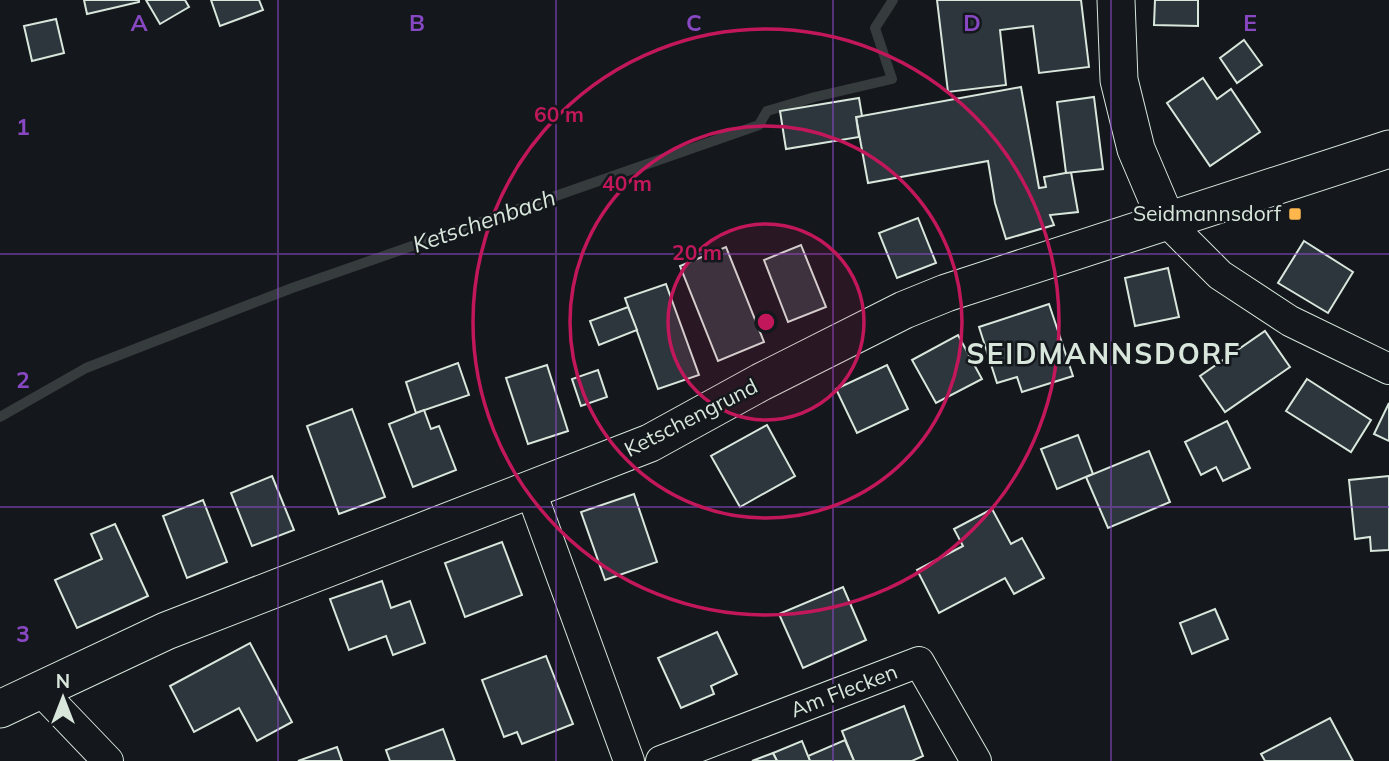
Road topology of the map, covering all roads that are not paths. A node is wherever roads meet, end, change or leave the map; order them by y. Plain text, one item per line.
1 (1116, 0) edge
2 (1389, 149) edge
3 (1167, 222) junction
4 (1389, 369) edge
5 (530, 489) junction
6 (39, 689) junction
7 (0, 709) edge
8 (108, 761) edge
9 (629, 761) edge
10 (662, 761) edge
11 (976, 761) edge

1 - 3 street
2 - 3 street, Ketschengrund
3 - 4 street
3 - 5 street, Ketschengrund
5 - 6 street, Ketschengrund
5 - 9 street
6 - 7 street, Ketschengrund
6 - 8 street
10 - 11 street, Am Flecken

